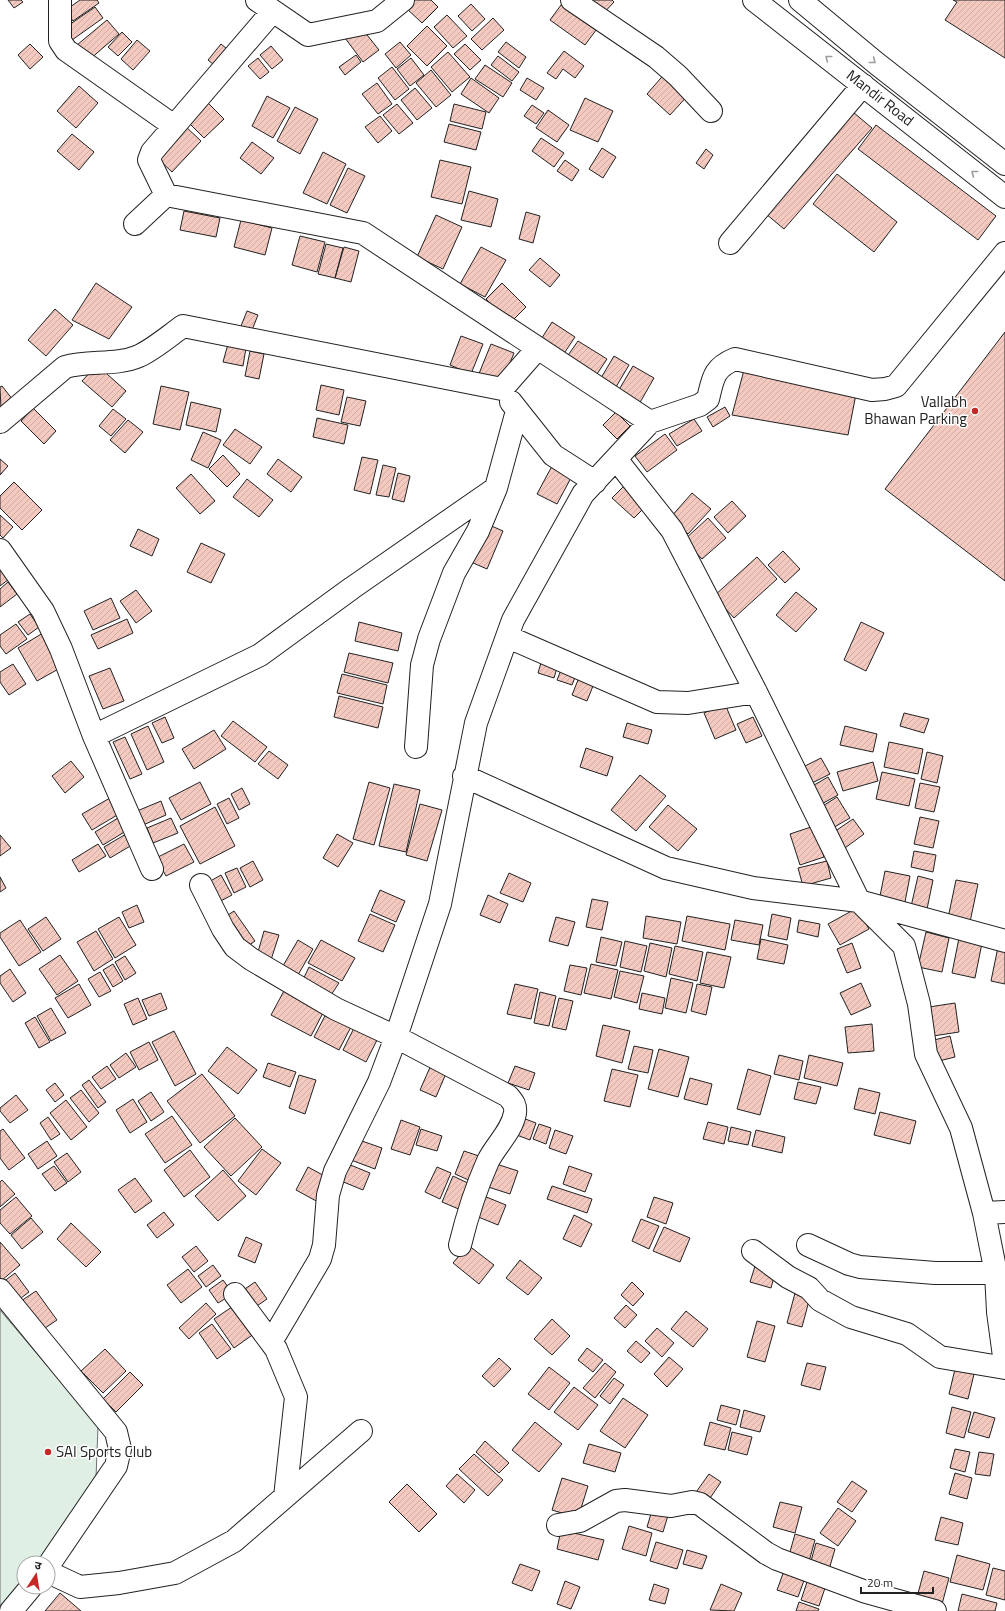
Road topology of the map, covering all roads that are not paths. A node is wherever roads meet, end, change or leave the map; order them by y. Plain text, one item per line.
1 (60, 0) edge
2 (403, 0) edge
3 (572, 0) edge
4 (754, 0) edge
5 (800, 0) edge
6 (265, 6) edge
7 (863, 84) junction
8 (711, 110) dead end
9 (174, 126) junction
10 (1005, 164) edge
11 (166, 195) junction
12 (1005, 197) edge
13 (135, 224) dead end
14 (730, 243) dead end
15 (1005, 252) edge
16 (538, 348) junction
17 (502, 388) junction
18 (517, 411) junction
19 (0, 422) edge
20 (650, 422) junction
21 (616, 460) junction
22 (595, 482) junction
23 (496, 488) junction
24 (0, 550) edge
25 (508, 636) junction
26 (756, 692) junction
27 (94, 736) junction
28 (416, 747) dead end
29 (464, 776) junction
30 (152, 869) dead end
31 (201, 885) dead end
32 (859, 902) junction
33 (1005, 941) edge
34 (396, 1037) junction
35 (995, 1212) edge
36 (460, 1245) dead end
37 (808, 1245) dead end
38 (753, 1251) dead end
39 (996, 1273) junction
40 (0, 1290) edge
41 (235, 1294) dead end
42 (1002, 1312) edge
43 (270, 1342) junction
44 (1005, 1364) edge
45 (1005, 1368) edge
46 (361, 1431) dead end
47 (285, 1497) junction
48 (558, 1525) dead end
49 (55, 1555) edge
50 (56, 1576) edge
51 (24, 1595) edge
52 (11, 1611) edge
53 (935, 1611) edge

1 - 9 street
2 - 6 street
3 - 8 street
7 -> 4 street, Mandir Road
5 -> 10 street, Mandir Road
6 - 9 street
12 -> 7 street, Mandir Road
7 - 14 street
9 - 11 street
11 - 13 street
11 - 16 street
15 - 20 street
16 - 17 street
16 - 20 street
17 - 18 street
17 - 19 street
18 - 22 street
18 - 23 street
20 - 21 street
21 - 22 street
21 - 26 street
22 - 25 street
23 - 27 street
23 - 28 street
24 - 27 street
25 - 26 street
25 - 29 street
26 - 32 street
27 - 30 street
29 - 32 street
29 - 34 street
31 - 34 street
32 - 33 street
32 - 35 street
34 - 36 street
34 - 43 street
35 - 39 street
37 - 39 street
38 - 45 street
39 - 42 street
40 - 49 street
41 - 43 street
42 - 44 street
43 - 47 street
46 - 47 street
47 - 50 street
48 - 53 street
51 - 52 street

